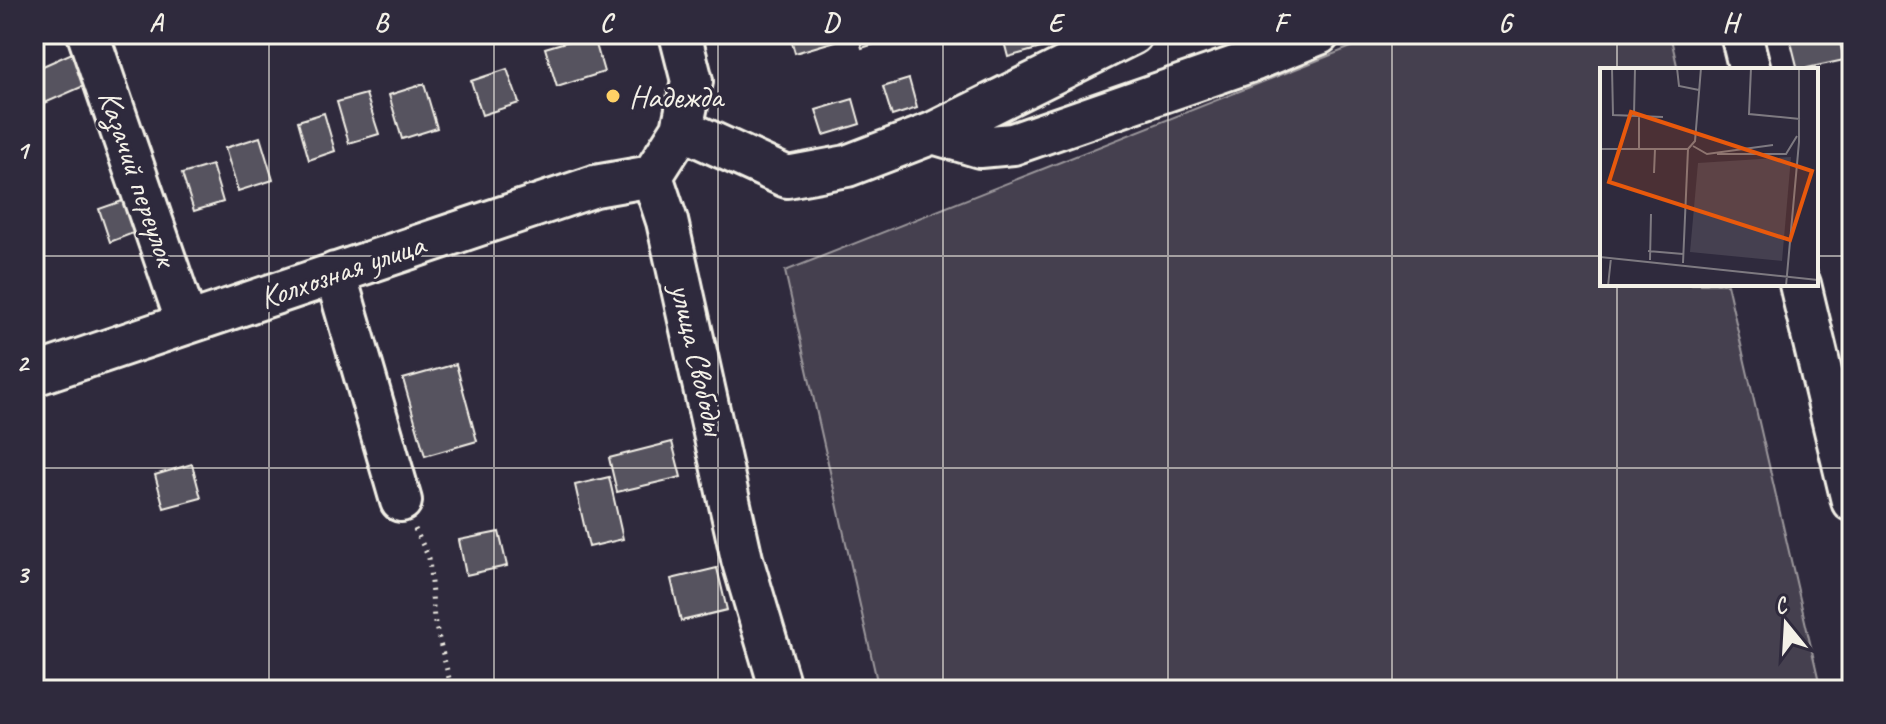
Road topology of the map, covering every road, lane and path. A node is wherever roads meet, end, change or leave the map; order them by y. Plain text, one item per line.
1 (88, 34) edge
2 (680, 34) edge
3 (1132, 34) edge
4 (1319, 34) edge
5 (1741, 34) edge
6 (1750, 68) edge
7 (682, 129) junction
8 (933, 133) junction
9 (652, 176) junction
10 (335, 273) junction
11 (1800, 286) edge
12 (187, 323) junction
13 (34, 375) edge
14 (401, 501) joint
15 (1852, 501) edge
16 (452, 690) edge
17 (781, 690) edge

1 - 12 street, Казачий переулок
2 - 7 street
3 - 8 street
4 - 8 street
5 - 6 street
7 - 8 street
7 - 9 street
9 - 10 street, Колхозная улица
9 - 17 street, улица Свободы
10 - 12 street, Колхозная улица
10 - 14 street
11 - 15 street
12 - 13 street, Колхозная улица
14 - 16 path

